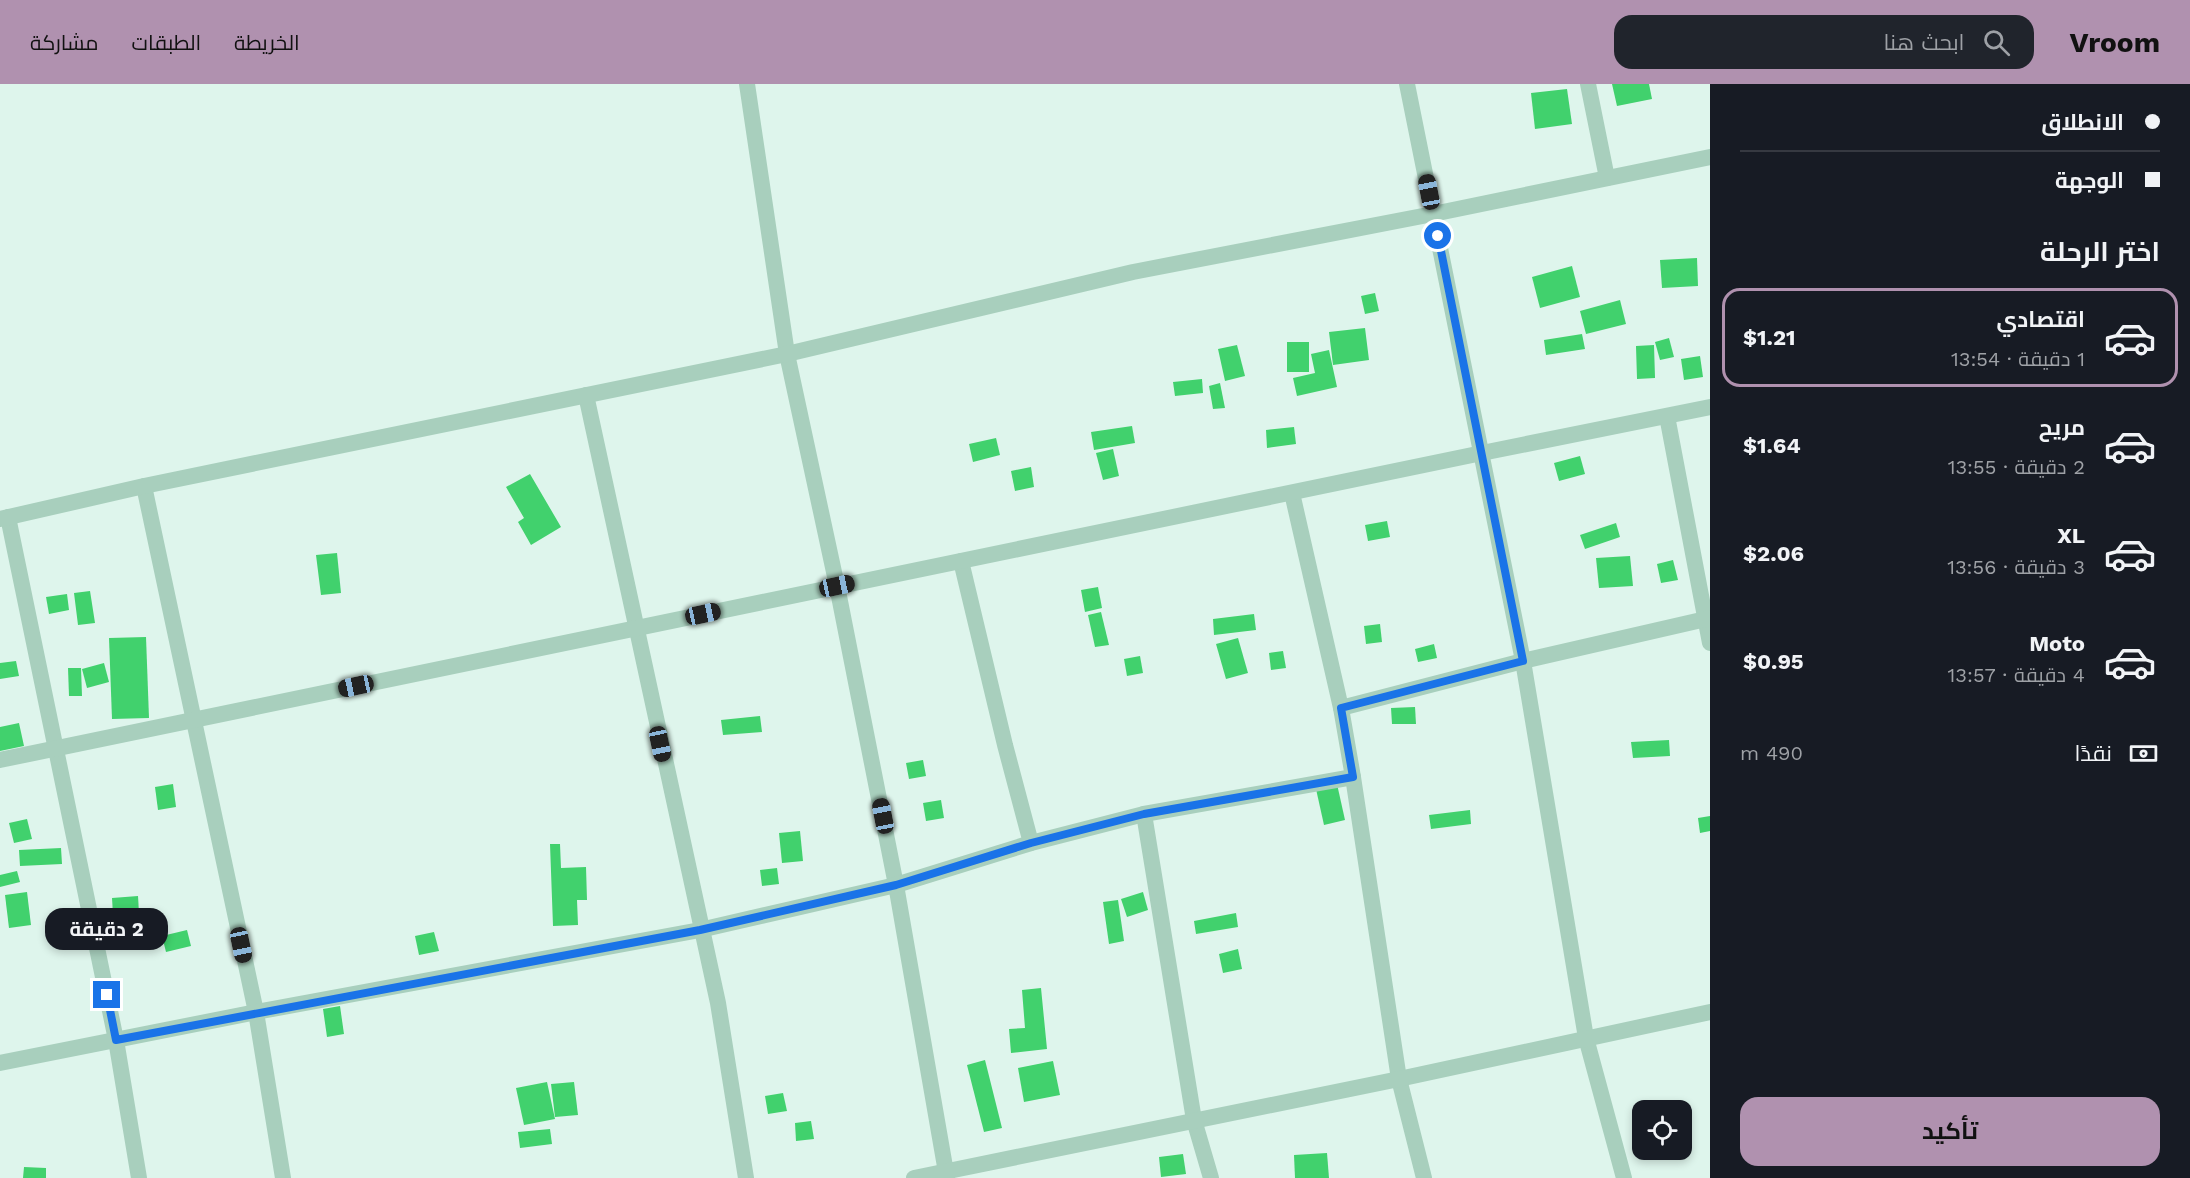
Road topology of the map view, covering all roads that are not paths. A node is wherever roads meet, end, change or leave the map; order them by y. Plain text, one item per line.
1 (747, 84) edge
2 (1407, 84) edge
3 (1588, 84) edge
4 (1710, 157) edge
5 (1607, 178) junction
6 (1433, 214) junction
7 (788, 354) junction
8 (586, 395) junction
9 (1710, 407) edge
10 (1667, 416) junction
11 (1482, 453) junction
12 (144, 486) junction
13 (1292, 493) junction
14 (4, 518) edge
15 (961, 561) junction
16 (837, 586) junction
17 (1708, 618) edge
18 (635, 628) junction
19 (1710, 643) edge
20 (1523, 661) junction
21 (1341, 708) junction
22 (194, 720) junction
23 (56, 748) junction
24 (0, 760) edge
25 (1353, 777) junction
26 (1144, 814) junction
27 (1031, 843) junction
28 (896, 885) junction
29 (700, 930) junction
30 (256, 1012) junction
31 (1710, 1012) edge
32 (1586, 1038) junction
33 (116, 1040) junction
34 (0, 1063) edge
35 (1399, 1079) junction
36 (1194, 1120) junction
37 (946, 1175) edge
38 (139, 1178) edge
39 (283, 1178) edge
40 (746, 1178) edge
41 (914, 1178) edge
42 (1211, 1178) edge
43 (1424, 1178) edge
44 (1624, 1178) edge

1 - 7 street
2 - 6 street
3 - 5 street
4 - 5 street
5 - 6 street
6 - 7 street
6 - 11 street
7 - 8 street
7 - 16 street
8 - 12 street
8 - 18 street
9 - 10 street
10 - 11 street
10 - 17 street
11 - 13 street
11 - 20 street
12 - 14 street
12 - 22 street
13 - 15 street
13 - 21 street
14 - 23 street
15 - 16 street
15 - 27 street
16 - 18 street
16 - 28 street
17 - 19 street
17 - 20 street
18 - 22 street
18 - 29 street
20 - 21 street
20 - 32 street
21 - 25 street
22 - 23 street
22 - 30 street
23 - 24 street
23 - 33 street
25 - 26 street
25 - 35 street
26 - 27 street
26 - 36 street
27 - 28 street
28 - 29 street
28 - 37 street
29 - 30 street
29 - 40 street
30 - 33 street
30 - 39 street
31 - 32 street
32 - 35 street
32 - 44 street
33 - 34 street
33 - 38 street
35 - 36 street
35 - 43 street
36 - 37 street
36 - 42 street
37 - 41 street

